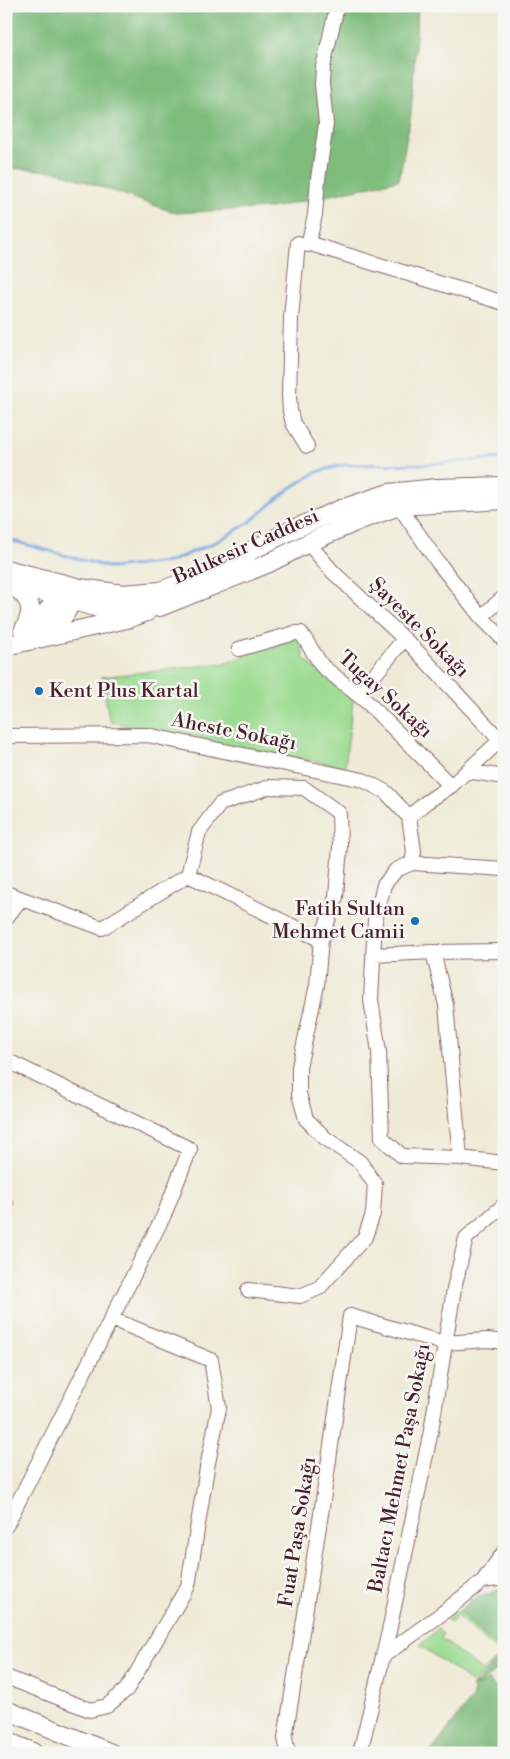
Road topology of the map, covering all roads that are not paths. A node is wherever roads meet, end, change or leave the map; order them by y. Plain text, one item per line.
1 (337, 6) edge
2 (307, 244) junction
3 (504, 303) edge
4 (307, 446) dead end
5 (504, 486) edge
6 (504, 500) edge
7 (399, 506) junction
8 (308, 543) junction
9 (7, 577) edge
10 (65, 593) junction
11 (504, 597) edge
12 (160, 599) junction
13 (480, 617) junction
14 (28, 635) junction
15 (404, 638) junction
16 (504, 640) edge
17 (6, 644) edge
18 (239, 649) dead end
19 (358, 695) junction
20 (6, 736) edge
21 (502, 740) edge
22 (468, 771) junction
23 (504, 777) edge
24 (452, 786) junction
25 (409, 817) junction
26 (412, 863) junction
27 (504, 869) edge
28 (188, 875) junction
29 (6, 893) edge
30 (21, 899) junction
31 (6, 918) edge
32 (321, 940) junction
33 (504, 951) edge
34 (433, 952) junction
35 (373, 955) junction
36 (6, 1060) edge
37 (460, 1158) junction
38 (504, 1163) edge
39 (504, 1206) edge
40 (248, 1290) dead end
41 (112, 1319) junction
42 (504, 1342) edge
43 (444, 1343) junction
44 (6, 1526) edge
45 (504, 1552) edge
46 (504, 1578) edge
47 (483, 1581) junction
48 (384, 1656) junction
49 (6, 1677) edge
50 (6, 1710) edge
51 (6, 1742) edge
52 (32, 1753) edge
53 (111, 1753) edge
54 (288, 1753) edge
55 (360, 1753) edge

1 - 2 street
2 - 3 street
2 - 4 street
5 - 12 main road, Balıkesir Caddesi
6 - 7 main road, Balıkesir Caddesi
7 - 8 main road, Balıkesir Caddesi
7 - 13 street
8 - 12 main road, Balıkesir Caddesi
8 - 15 street, Şayeste Sokağı
9 - 10 main road, Balıkesir Caddesi
9 - 14 main road
10 - 12 main road, Balıkesir Caddesi
10 - 14 main road
11 - 13 street
12 - 14 main road
13 - 16 street
14 - 17 main road
15 - 19 street
15 - 21 street, Şayeste Sokağı
18 - 19 street, Tugay Sokağı
19 - 24 street, Tugay Sokağı
20 - 25 street, Aheste Sokağı
21 - 22 street
22 - 23 street
22 - 24 street
24 - 25 street
25 - 26 street
26 - 27 street
26 - 35 street
28 - 30 street
28 - 32 street
28 - 32 street
29 - 30 street
30 - 31 street
32 - 40 street
33 - 34 street
34 - 35 street
34 - 37 street
35 - 37 street
36 - 41 street
37 - 38 street
39 - 43 street, Baltacı Mehmet Paşa Sokağı
41 - 44 street
41 - 49 street
42 - 43 street
43 - 48 street, Baltacı Mehmet Paşa Sokağı
43 - 54 street, Fuat Paşa Sokağı
45 - 47 street
46 - 47 street
47 - 48 street
48 - 55 street, Baltacı Mehmet Paşa Sokağı
50 - 53 main road
51 - 52 highway

